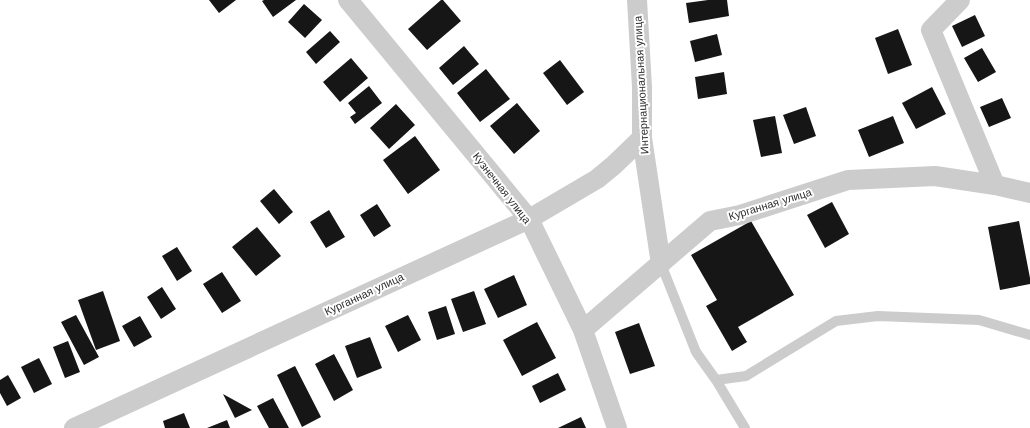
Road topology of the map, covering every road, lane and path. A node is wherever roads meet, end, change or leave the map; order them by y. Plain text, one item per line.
1 (348, 0) edge
2 (637, 0) edge
3 (960, 0) edge
4 (642, 138) junction
5 (995, 185) junction
6 (1030, 193) edge
7 (529, 219) junction
8 (661, 264) junction
9 (583, 330) junction
10 (1030, 335) edge
11 (716, 380) junction
12 (74, 428) edge
13 (617, 428) edge
14 (745, 428) edge

1 - 7 street, Кузнечная улица
2 - 4 street, Интернациональная улица
3 - 5 street
4 - 7 street, Курганная улица
4 - 8 street, Интернациональная улица
5 - 6 street, Курганная улица
5 - 8 street, Курганная улица
7 - 9 street, Кузнечная улица
7 - 12 street, Курганная улица
8 - 9 street, Курганная улица
8 - 11 lane
9 - 13 street, Кузнечная улица
10 - 11 lane
11 - 14 lane

